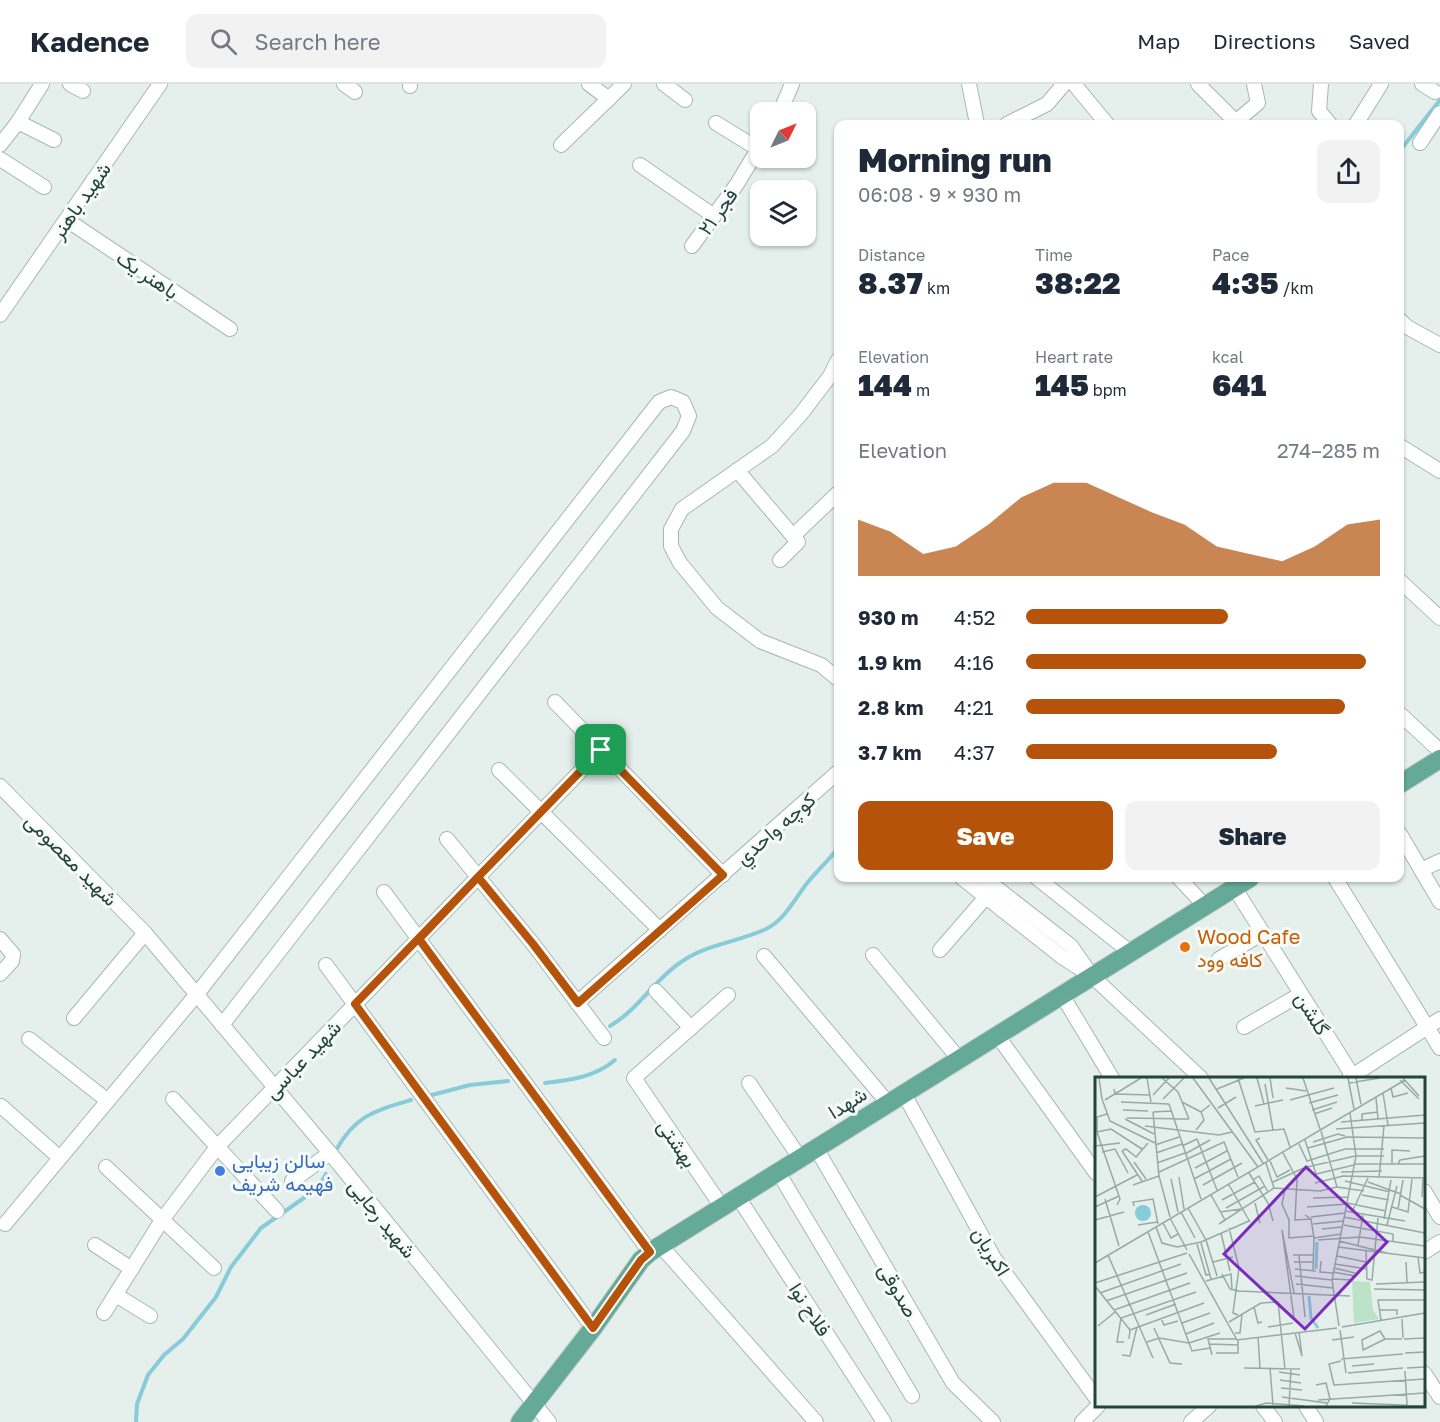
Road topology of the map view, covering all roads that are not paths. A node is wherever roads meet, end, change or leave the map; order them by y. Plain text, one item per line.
1 (42, 84) edge
2 (70, 84) edge
3 (160, 84) edge
4 (589, 84) edge
5 (624, 84) edge
6 (664, 84) edge
7 (792, 84) edge
8 (969, 84) edge
9 (1064, 84) edge
10 (1074, 84) edge
11 (1198, 84) edge
12 (1254, 84) edge
13 (1321, 84) edge
14 (1381, 84) edge
15 (1422, 84) edge
16 (83, 91) dead end
17 (1435, 92) dead end
18 (609, 99) junction
19 (685, 100) dead end
20 (784, 102) edge
21 (1440, 113) edge
22 (976, 120) edge
23 (1015, 120) edge
24 (1104, 120) edge
25 (1232, 120) edge
26 (1238, 120) edge
27 (1327, 120) edge
28 (1358, 120) edge
29 (18, 122) junction
30 (716, 123) dead end
31 (54, 140) dead end
32 (750, 143) edge
33 (1420, 143) dead end
34 (0, 145) edge
35 (561, 145) dead end
36 (0, 159) edge
37 (750, 162) edge
38 (640, 165) dead end
39 (44, 187) dead end
40 (714, 216) junction
41 (67, 220) junction
42 (692, 246) dead end
43 (0, 315) edge
44 (1404, 324) edge
45 (230, 329) dead end
46 (1440, 345) edge
47 (834, 368) edge
48 (1404, 448) edge
49 (737, 470) junction
50 (1440, 471) edge
51 (834, 497) edge
52 (793, 536) junction
53 (780, 560) dead end
54 (1404, 585) edge
55 (1440, 618) edge
56 (834, 675) edge
57 (555, 702) dead end
58 (1404, 718) edge
59 (601, 750) junction
60 (1440, 751) edge
61 (1440, 759) edge
62 (499, 770) dead end
63 (834, 776) edge
64 (1404, 782) edge
65 (0, 786) edge
66 (541, 812) junction
67 (447, 838) dead end
68 (1404, 841) edge
69 (1440, 861) edge
70 (1421, 870) junction
71 (723, 875) junction
72 (478, 877) junction
73 (967, 882) edge
74 (989, 882) edge
75 (1042, 882) edge
76 (1183, 882) edge
77 (1242, 882) edge
78 (1337, 882) edge
79 (384, 892) dead end
80 (986, 897) junction
81 (1440, 902) edge
82 (1205, 906) junction
83 (660, 930) junction
84 (145, 933) junction
85 (1263, 933) junction
86 (0, 939) edge
87 (419, 939) junction
88 (940, 950) dead end
89 (1130, 952) junction
90 (873, 955) dead end
91 (764, 956) dead end
92 (1219, 959) dead end
93 (327, 965) dead end
94 (0, 974) edge
95 (1092, 976) junction
96 (656, 991) dead end
97 (197, 994) junction
98 (1301, 994) junction
99 (728, 995) dead end
100 (1062, 995) junction
101 (578, 1003) junction
102 (355, 1004) junction
103 (74, 1018) dead end
104 (1440, 1020) edge
105 (222, 1025) junction
106 (1244, 1027) dead end
107 (691, 1028) junction
108 (1427, 1028) junction
109 (998, 1035) junction
110 (604, 1038) dead end
111 (29, 1039) dead end
112 (1440, 1048) edge
113 (959, 1059) junction
114 (1111, 1077) edge
115 (1200, 1077) edge
116 (1351, 1077) edge
117 (1354, 1077) edge
118 (749, 1083) dead end
119 (274, 1087) junction
120 (904, 1094) junction
121 (172, 1099) dead end
122 (108, 1101) junction
123 (888, 1103) junction
124 (1, 1106) edge
125 (217, 1147) junction
126 (816, 1148) junction
127 (330, 1153) junction
128 (60, 1158) junction
129 (800, 1158) junction
130 (106, 1167) dead end
131 (778, 1172) junction
132 (1095, 1172) edge
133 (292, 1181) dead end
134 (1425, 1193) edge
135 (738, 1197) junction
136 (722, 1207) junction
137 (277, 1211) dead end
138 (1440, 1217) edge
139 (162, 1220) junction
140 (5, 1224) dead end
141 (1440, 1242) edge
142 (95, 1245) dead end
143 (655, 1249) junction
144 (1425, 1251) edge
145 (214, 1268) dead end
146 (132, 1269) junction
147 (116, 1295) junction
148 (104, 1313) dead end
149 (150, 1316) dead end
150 (593, 1328) junction
151 (1425, 1374) edge
152 (912, 1396) dead end
153 (1095, 1397) edge
154 (1440, 1397) edge
155 (534, 1405) junction
156 (1097, 1407) edge
157 (1208, 1407) edge
158 (1264, 1407) edge
159 (1307, 1407) edge
160 (520, 1422) edge
161 (549, 1422) edge
162 (816, 1422) edge
163 (884, 1422) edge
164 (993, 1422) edge
165 (1082, 1422) edge
166 (1191, 1422) edge
167 (1275, 1422) edge
168 (1316, 1422) edge

1 - 29 street
2 - 16 street
3 - 41 street, شهید باهنر
4 - 18 street
5 - 18 street
6 - 19 street
7 - 20 street
8 - 22 street
9 - 23 street
10 - 24 street
11 - 25 street
12 - 26 street
13 - 27 street
14 - 28 street
15 - 17 street
18 - 35 street
21 - 33 street
29 - 31 street
29 - 34 street
30 - 32 street
36 - 39 street
37 - 40 street, فجر ۲۱
38 - 40 street
40 - 42 street, فجر ۲۱
41 - 43 street, شهید باهنر
41 - 45 street, باهنر یک
44 - 46 street
47 - 49 street
48 - 50 street
49 - 52 street
49 - 56 street
51 - 52 street
52 - 53 street
54 - 55 street
57 - 59 street
58 - 60 street
59 - 66 street, شهید عباسی
59 - 71 street
61 - 64 main road
62 - 66 street
63 - 71 street, كوچه واحدي
65 - 84 street, شهید معصومی
66 - 72 street, شهید عباسی
66 - 83 street
67 - 72 street
68 - 70 street
69 - 70 street
70 - 81 street
71 - 83 street, كوچه واحدي
72 - 87 street, شهید عباسی
72 - 101 street
73 - 80 street
74 - 95 street
75 - 89 street
76 - 82 street
77 - 82 main road, شهدا
77 - 85 street, گلشن
78 - 108 street
79 - 87 street
80 - 88 street
80 - 95 street
82 - 89 main road, شهدا
83 - 101 street, كوچه واحدي
84 - 97 street, شهید رجایی
84 - 103 street
85 - 92 street
85 - 98 street, گلشن
86 - 94 street
87 - 102 street, شهید عباسی
87 - 143 street
89 - 95 main road, شهدا
90 - 113 street
91 - 123 street
93 - 102 street
95 - 100 main road, شهدا
95 - 115 street
96 - 107 street
97 - 105 street, شهید رجایی
97 - 105 street
97 - 122 street
98 - 106 street
98 - 116 street, گلشن
99 - 107 street
100 - 109 main road, شهدا
100 - 114 street
101 - 110 street
102 - 119 street, شهید عباسی
102 - 150 street
104 - 108 street
105 - 119 street, شهید رجایی
107 - 136 street, بهشتی
108 - 112 street
108 - 117 street
109 - 113 main road, شهدا
109 - 132 street
111 - 122 street
113 - 120 main road, شهدا
118 - 129 street
119 - 125 street, شهید عباسی
119 - 127 street, شهید رجایی
120 - 123 main road, شهدا
120 - 153 street, اکبریان
121 - 125 street
122 - 128 street
123 - 126 main road, شهدا
124 - 128 street
125 - 137 street
125 - 139 street, شهید عباسی
126 - 129 main road, شهدا
126 - 164 street, صدوقی
127 - 133 street
127 - 155 street, شهید رجایی
128 - 140 street
129 - 131 main road, شهدا
130 - 139 street
131 - 135 main road, شهدا
131 - 152 street
134 - 138 street
135 - 136 main road, شهدا
135 - 163 street, فلاح نوا
136 - 143 main road, شهدا
139 - 145 street
139 - 146 street, شهید عباسی
141 - 144 street
142 - 146 street
143 - 150 main road, شهدا
143 - 162 street
146 - 147 street, شهید عباسی
147 - 148 street, شهید عباسی
147 - 149 street
150 - 155 main road, شهدا
151 - 154 street
155 - 160 main road, شهدا
155 - 161 street, شهید رجایی
156 - 165 street
157 - 166 street
158 - 167 street
159 - 168 street

